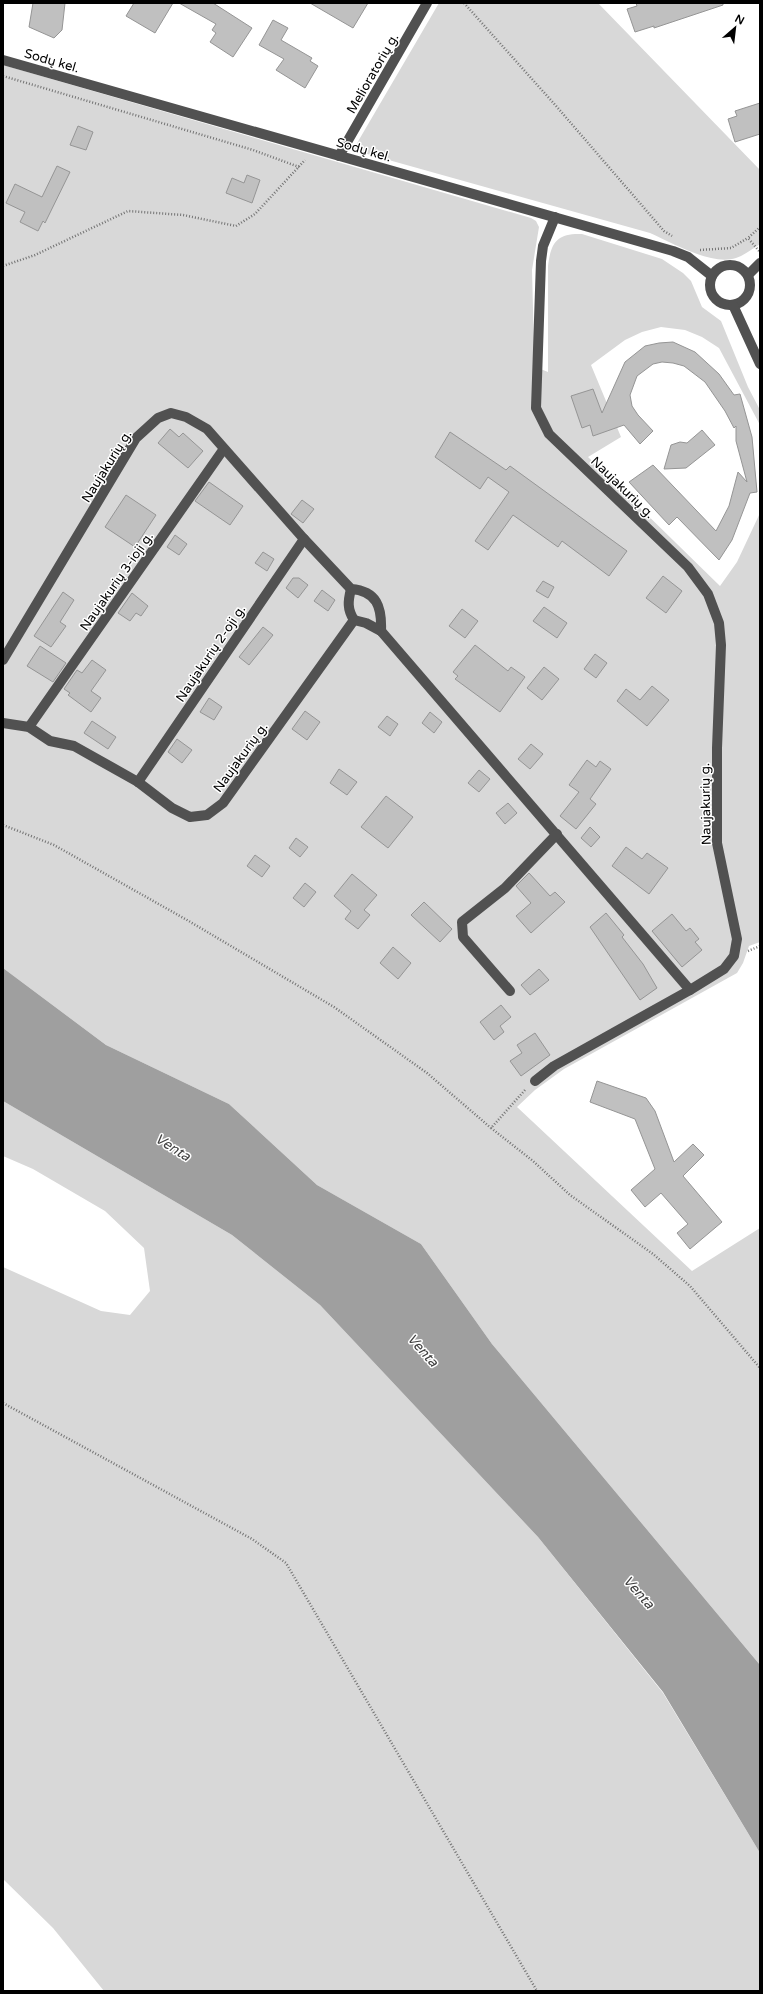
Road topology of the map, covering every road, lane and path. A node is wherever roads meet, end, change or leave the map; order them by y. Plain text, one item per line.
1 (427, 3) edge
2 (464, 3) edge
3 (3, 60) edge
4 (3, 76) edge
5 (315, 149) junction
6 (339, 156) junction
7 (299, 166) junction
8 (555, 217) junction
9 (760, 227) edge
10 (748, 238) junction
11 (678, 239) dead end
12 (696, 248) dead end
13 (760, 252) edge
14 (760, 263) edge
15 (3, 266) edge
16 (748, 275) junction
17 (712, 276) junction
18 (733, 305) junction
19 (760, 364) edge
20 (223, 450) junction
21 (304, 539) junction
22 (351, 589) junction
23 (354, 620) junction
24 (381, 631) junction
25 (3, 660) edge
26 (3, 723) edge
27 (29, 727) junction
28 (138, 782) junction
29 (3, 825) edge
30 (557, 834) junction
31 (690, 990) junction
32 (510, 991) dead end
33 (534, 1081) joint
34 (491, 1128) junction
35 (760, 1368) edge
36 (3, 1403) edge
37 (537, 1991) edge

1 - 6 street, Melioratorių g.
2 - 11 path
3 - 5 street, Sodų kel.
4 - 7 path
5 - 6 street, Sodų kel.
5 - 7 path
6 - 8 street, Sodų kel.
7 - 15 path
8 - 17 street, Sodų kel.
8 - 31 street, Naujakurių g.
9 - 10 path
10 - 12 path
10 - 13 path
14 - 16 street
16 - 17 street
16 - 18 street
17 - 18 street
18 - 19 street
20 - 21 street, Naujakurių g.
20 - 25 street, Naujakurių g.
20 - 27 street, Naujakurių 3-ioji g.
21 - 22 street, Naujakurių g.
21 - 28 street, Naujakurių 2-oji g.
22 - 23 street
22 - 24 street
23 - 24 street
23 - 28 street, Naujakurių g.
24 - 30 street
26 - 27 street, Naujakurių g.
27 - 28 street, Naujakurių g.
29 - 34 path
30 - 31 street
30 - 32 street
31 - 33 street, Naujakurių g.
33 - 34 path
34 - 35 path
36 - 37 path

